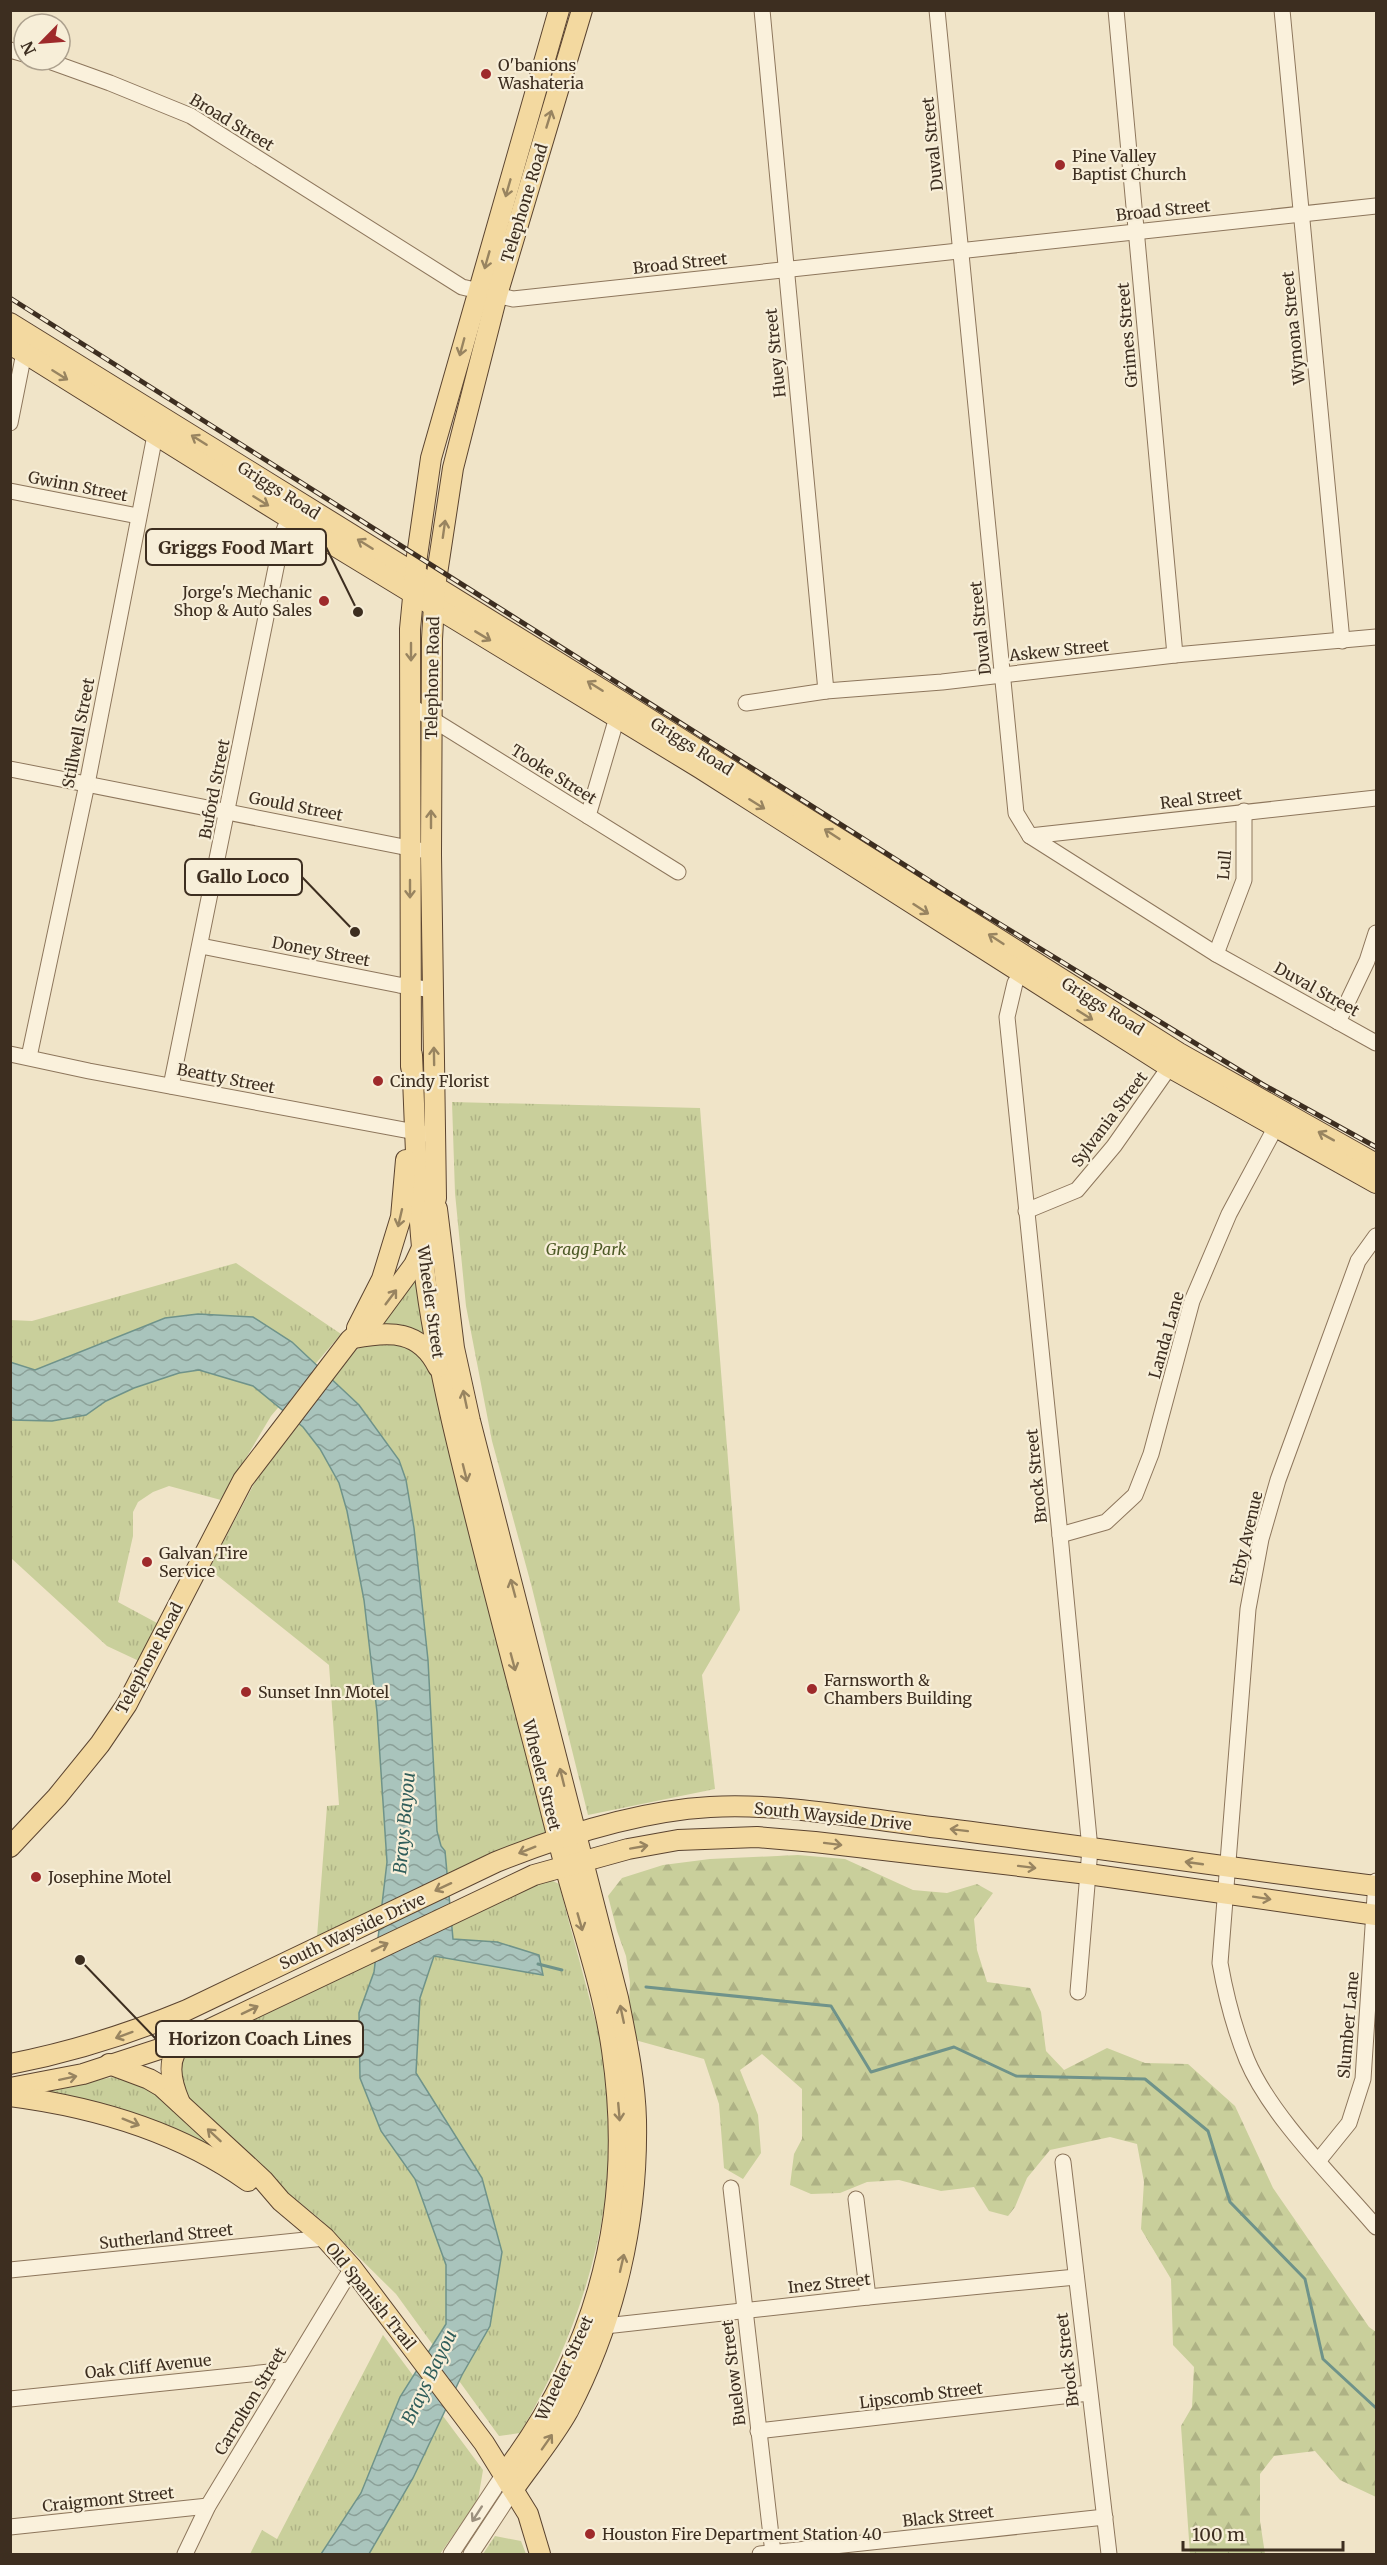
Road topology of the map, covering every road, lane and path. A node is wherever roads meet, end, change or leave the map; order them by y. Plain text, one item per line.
1 (559, 10) edge
2 (582, 10) edge
3 (762, 10) edge
4 (937, 10) edge
5 (1116, 10) edge
6 (1282, 10) edge
7 (72, 69) edge
8 (1377, 206) edge
9 (1300, 213) junction
10 (1136, 232) junction
11 (960, 249) junction
12 (784, 269) junction
13 (487, 293) junction
14 (10, 323) edge
15 (21, 343) edge
16 (10, 423) edge
17 (157, 425) junction
18 (10, 491) edge
19 (292, 509) junction
20 (138, 516) junction
21 (414, 584) junction
22 (434, 596) junction
23 (1377, 637) edge
24 (1341, 641) junction
25 (1175, 655) junction
26 (1003, 675) junction
27 (826, 691) junction
28 (746, 703) dead end
29 (411, 706) junction
30 (619, 709) junction
31 (432, 719) junction
32 (10, 769) edge
33 (87, 784) junction
34 (1377, 798) edge
35 (1244, 811) junction
36 (228, 812) junction
37 (588, 816) junction
38 (1030, 836) junction
39 (410, 847) junction
40 (431, 855) junction
41 (678, 872) dead end
42 (1377, 933) edge
43 (201, 946) junction
44 (1216, 954) junction
45 (1025, 967) junction
46 (410, 987) junction
47 (434, 990) junction
48 (1338, 1022) junction
49 (1377, 1043) edge
50 (10, 1054) edge
51 (29, 1057) junction
52 (1174, 1060) junction
53 (171, 1086) junction
54 (1280, 1120) junction
55 (419, 1133) junction
56 (1377, 1164) edge
57 (1377, 1184) edge
58 (436, 1198) junction
59 (1026, 1211) junction
60 (1377, 1236) edge
61 (422, 1248) junction
62 (351, 1339) junction
63 (442, 1375) junction
64 (1060, 1535) junction
65 (708, 1807) junction
66 (567, 1836) junction
67 (711, 1837) junction
68 (10, 1847) edge
69 (1090, 1849) junction
70 (573, 1863) junction
71 (1227, 1867) junction
72 (1088, 1874) junction
73 (1377, 1881) edge
74 (1376, 1886) edge
75 (1225, 1892) junction
76 (1376, 1915) edge
77 (1078, 1992) dead end
78 (187, 2040) junction
79 (53, 2056) junction
80 (10, 2064) edge
81 (112, 2065) junction
82 (10, 2088) edge
83 (10, 2096) edge
84 (182, 2105) junction
85 (1319, 2160) junction
86 (1063, 2162) dead end
87 (730, 2188) dead end
88 (856, 2199) dead end
89 (281, 2201) junction
90 (1377, 2227) edge
91 (325, 2238) junction
92 (352, 2268) junction
93 (10, 2270) edge
94 (1076, 2277) junction
95 (868, 2297) junction
96 (743, 2311) junction
97 (597, 2327) junction
98 (289, 2370) junction
99 (1089, 2393) junction
100 (10, 2399) edge
101 (758, 2431) junction
102 (508, 2482) junction
103 (208, 2506) junction
104 (1105, 2517) junction
105 (10, 2527) edge
106 (184, 2554) edge
107 (451, 2554) edge
108 (471, 2554) edge
109 (540, 2554) edge
110 (766, 2554) edge
111 (1109, 2554) edge

1 -> 13 main road, Telephone Road
13 -> 2 main road, Telephone Road
3 - 12 street, Huey Street
4 - 11 street, Duval Street
5 - 10 street, Grimes Street
6 - 9 street, Wynona Street
7 - 13 street, Broad Street
8 - 9 street, Broad Street
9 - 10 street, Broad Street
9 - 24 street, Wynona Street
10 - 11 street, Broad Street
10 - 25 street, Grimes Street
11 - 12 street, Broad Street
11 - 26 street, Duval Street
12 - 13 street, Broad Street
12 - 27 street, Huey Street
13 -> 21 main road, Telephone Road
22 -> 13 main road, Telephone Road
14 - 15 main road, Griggs Road
15 - 16 street
15 - 17 main road, Griggs Road
17 - 19 main road, Griggs Road
17 - 20 street, Stillwell Street
18 - 20 street, Gwinn Street
19 - 21 main road, Griggs Road
19 - 36 street, Buford Street
20 - 33 street, Stillwell Street
21 - 22 main road, Griggs Road
21 -> 29 main road, Telephone Road
22 - 30 main road, Griggs Road
22 - 31 main road, Telephone Road
23 - 24 street, Askew Street
24 - 25 street, Askew Street
25 - 26 street, Askew Street
26 - 27 street, Askew Street
26 - 38 street, Duval Street
27 - 28 street, Askew Street
29 - 31 street, Tooke Street
29 - 39 main road, Telephone Road
30 - 37 street
30 - 45 main road, Griggs Road
31 - 37 street, Tooke Street
40 -> 31 main road, Telephone Road
32 - 33 street, Gould Street
33 - 36 street, Gould Street
33 - 51 street, Stillwell Street
34 - 35 street, Real Street
35 - 38 street, Real Street
35 - 44 street, Lull
36 - 39 street, Gould Street
36 - 43 street, Buford Street
37 - 41 street, Tooke Street
38 - 44 street, Duval Street
39 - 40 street, Gould Street
39 -> 46 main road, Telephone Road
40 - 47 main road, Telephone Road
42 - 48 street
43 - 46 street, Doney Street
43 - 53 street, Buford Street
44 - 48 street, Duval Street
45 - 52 main road, Griggs Road
45 - 59 street, Brock Street
46 - 47 street, Doney Street
46 - 55 main road, Telephone Road
55 -> 47 main road, Telephone Road
48 - 49 street, Duval Street
50 - 51 street, Beatty Street
51 - 53 street, Beatty Street
52 - 54 main road, Griggs Road
52 - 59 street, Sylvania Street
53 - 55 street, Beatty Street
56 -> 54 main road, Griggs Road
54 - 57 main road, Griggs Road
54 - 64 street, Landa Lane
55 - 58 main road, Telephone Road
55 - 61 main road, Wheeler Street
55 -> 62 main road, Telephone Road
58 - 61 main road, Telephone Road
66 -> 58 main road, Wheeler Street
59 - 64 street, Brock Street
60 - 71 street, Erby Avenue
62 -> 61 main road, Telephone Road
61 - 63 main road, Wheeler Street
62 - 63 main road
62 - 68 main road, Telephone Road
63 -> 66 main road, Wheeler Street
64 - 69 street, Brock Street
65 - 66 main road, South Wayside Drive
65 - 67 main road
69 -> 65 main road, South Wayside Drive
66 - 70 main road, Wheeler Street
66 -> 79 main road, South Wayside Drive
70 -> 67 main road, South Wayside Drive
67 -> 72 main road, South Wayside Drive
71 -> 69 main road, South Wayside Drive
69 - 72 street, Brock Street
78 -> 70 main road, South Wayside Drive
70 - 97 main road, Wheeler Street
71 - 74 main road, South Wayside Drive
71 - 75 street, Erby Avenue
72 - 75 main road, South Wayside Drive
72 - 77 street, Brock Street
73 - 74 street, Slumber Lane
74 - 76 street, Slumber Lane
75 -> 76 main road, South Wayside Drive
75 - 85 street, Erby Avenue
76 - 85 street, Slumber Lane
78 - 81 main road, South Wayside Drive
78 - 84 main road
79 - 80 main road, South Wayside Drive
79 - 81 main road, Old Spanish Trail
82 -> 81 main road, South Wayside Drive
81 - 84 main road, Old Spanish Trail
83 -> 89 main road, Old Spanish Trail
89 -> 84 main road, Old Spanish Trail
85 - 90 street, Erby Avenue
86 - 94 street, Brock Street
87 - 96 street, Buelow Street
88 - 95 street
89 - 91 main road, Old Spanish Trail
91 - 92 main road, Old Spanish Trail
91 - 93 street, Sutherland Street
92 - 98 street, Carrolton Street
92 - 102 main road, Old Spanish Trail
94 - 95 street, Inez Street
94 - 99 street, Brock Street
95 - 96 street, Inez Street
96 - 97 street, Inez Street
96 - 101 street, Buelow Street
97 - 102 main road, Wheeler Street
98 - 100 street, Oak Cliff Avenue
98 - 103 street, Carrolton Street
99 - 101 street, Lipscomb Street
99 - 104 street, Brock Street
101 - 110 street, Buelow Street
102 -> 107 street
102 - 108 street
102 - 109 main road, Old Spanish Trail
103 - 105 street, Craigmont Street
103 - 106 street, Carrolton Street
104 - 110 street, Black Street
104 - 111 street, Brock Street

